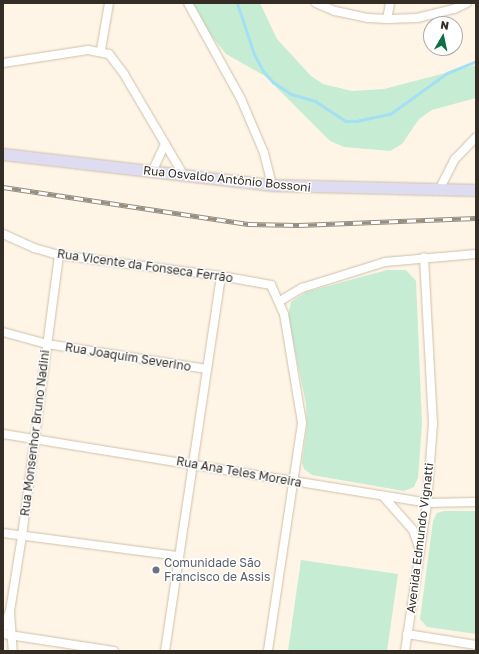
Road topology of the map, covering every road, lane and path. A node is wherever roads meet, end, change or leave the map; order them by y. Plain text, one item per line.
1 (109, 3) edge
2 (188, 3) edge
3 (316, 3) edge
4 (390, 3) edge
5 (466, 3) edge
6 (388, 19) junction
7 (101, 50) junction
8 (3, 63) edge
9 (476, 137) edge
10 (165, 144) junction
11 (3, 154) edge
12 (152, 172) junction
13 (184, 176) junction
14 (272, 186) junction
15 (439, 190) junction
16 (476, 190) edge
17 (3, 234) edge
18 (476, 254) edge
19 (59, 255) junction
20 (424, 257) junction
21 (221, 276) junction
22 (280, 302) junction
23 (3, 332) edge
24 (47, 344) junction
25 (207, 369) junction
26 (3, 434) edge
27 (35, 440) junction
28 (192, 464) junction
29 (292, 482) junction
30 (383, 496) junction
31 (476, 502) edge
32 (427, 503) junction
33 (3, 533) edge
34 (22, 536) junction
35 (420, 548) junction
36 (178, 556) junction
37 (10, 611) junction
38 (3, 629) edge
39 (3, 634) edge
40 (407, 634) junction
41 (14, 636) junction
42 (476, 645) edge
43 (13, 651) edge
44 (114, 651) edge
45 (165, 651) edge
46 (268, 651) edge
47 (405, 651) edge

1 - 7 street
2 - 14 street
3 - 6 street
4 - 6 street
5 - 6 street
7 - 8 street
7 - 10 street
9 - 15 street
10 - 12 street
10 - 13 street
11 - 12 street, Rua Osvaldo Antônio Bossoni
12 - 13 street, Rua Osvaldo Antônio Bossoni
13 - 14 street, Rua Osvaldo Antônio Bossoni
14 - 15 street, Rua Osvaldo Antônio Bossoni
15 - 16 street, Rua Osvaldo Antônio Bossoni
17 - 19 street, Rua Vicente da Fonseca Ferrão
18 - 20 street
19 - 21 street, Rua Vicente da Fonseca Ferrão
19 - 24 street, Rua Monsenhor Bruno Nadini
20 - 22 street
20 - 32 street, Avenida Edmundo Vignatti
21 - 22 street, Rua Vicente da Fonseca Ferrão
21 - 25 street
22 - 29 street
23 - 24 street, Rua Joaquim Severino
24 - 25 street, Rua Joaquim Severino
24 - 27 street, Rua Monsenhor Bruno Nadini
25 - 28 street
26 - 27 street, Rua Ana Teles Moreira
27 - 28 street, Rua Ana Teles Moreira
27 - 34 street, Rua Monsenhor Bruno Nadini
28 - 29 street, Rua Ana Teles Moreira
28 - 36 street
29 - 30 street, Rua Ana Teles Moreira
29 - 46 street
30 - 32 street, Rua Ana Teles Moreira
30 - 35 street
31 - 32 street, Rua Ana Teles Moreira
32 - 35 street, Avenida Edmundo Vignatti
33 - 34 street
34 - 36 street
34 - 37 street, Rua Monsenhor Bruno Nadini
35 - 40 street, Avenida Edmundo Vignatti
36 - 45 street
37 - 38 street, Rua Monsenhor Bruno Nadini
37 - 41 street, Rua Monsenhor Bruno Nadini
39 - 41 street
40 - 42 street
40 - 47 street, Avenida Edmundo Vignatti
41 - 43 street, Rua Monsenhor Bruno Nadini
41 - 44 street

